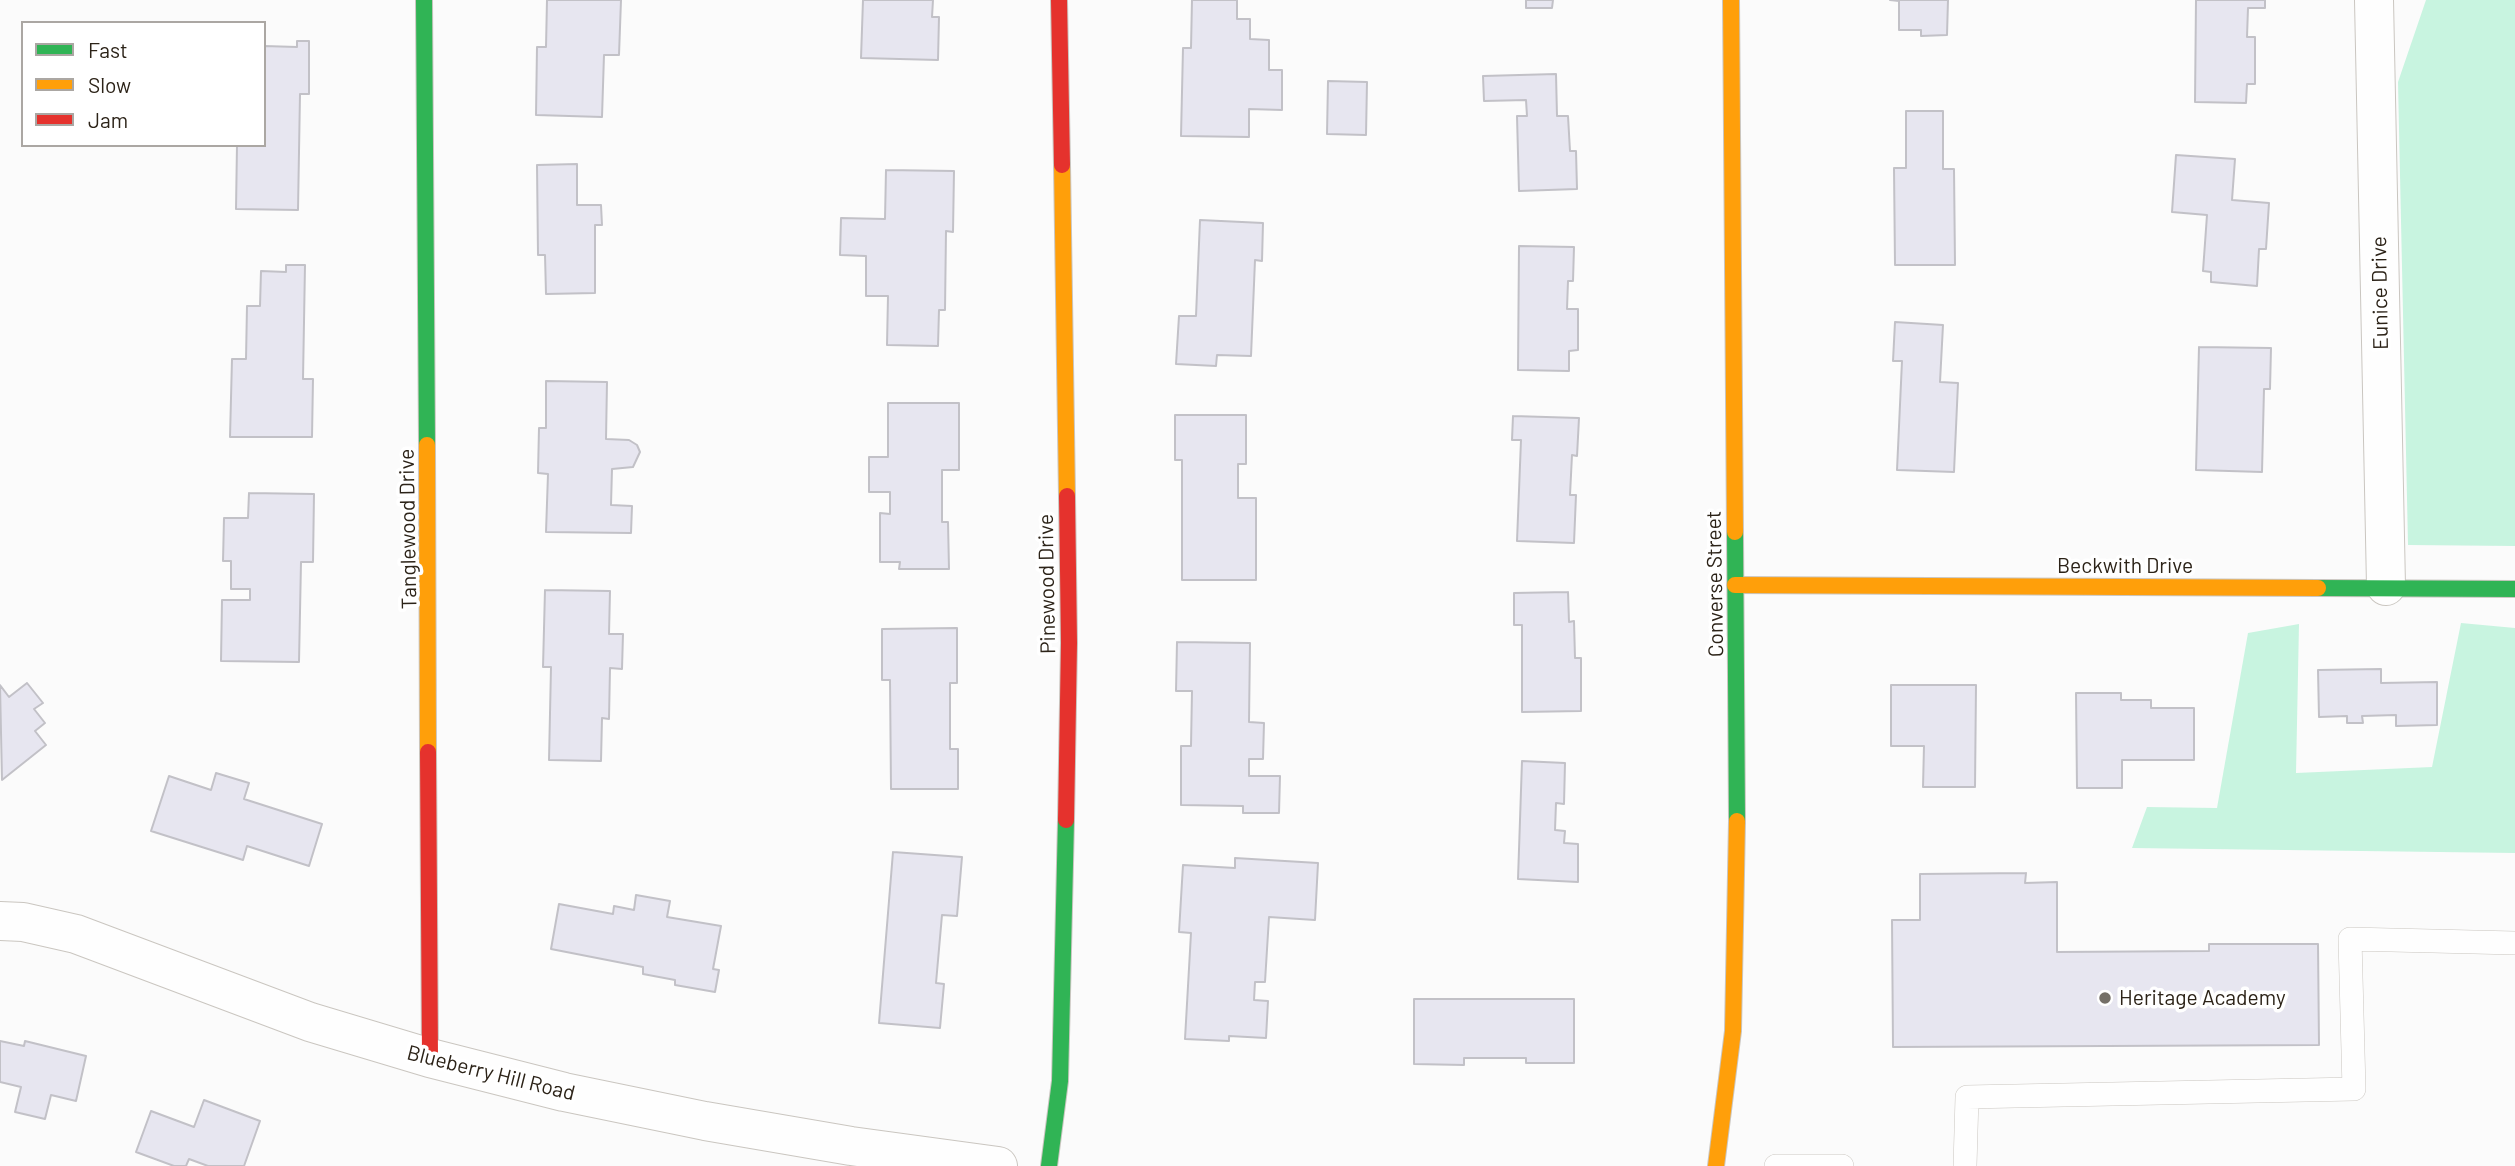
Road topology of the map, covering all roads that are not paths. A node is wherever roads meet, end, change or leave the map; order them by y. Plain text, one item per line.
1 (424, 0) edge
2 (1059, 0) edge
3 (1731, 0) edge
4 (2374, 0) edge
5 (1735, 585) junction
6 (2386, 586) junction
7 (2515, 589) edge
8 (0, 920) edge
9 (2515, 943) edge
10 (430, 1058) junction
11 (998, 1166) edge
12 (1049, 1166) edge
13 (1716, 1166) edge
14 (1776, 1166) edge
15 (1842, 1166) edge
16 (1965, 1166) edge

1 - 10 street, Tanglewood Drive
2 - 12 street, Pinewood Drive
3 - 5 street, Converse Street
4 - 6 street, Eunice Drive
5 - 6 street, Beckwith Drive
5 - 13 street, Converse Street
6 - 7 street, Beckwith Drive
8 - 10 street, Blueberry Hill Road
9 - 16 lane
10 - 11 street, Blueberry Hill Road
14 - 15 lane

